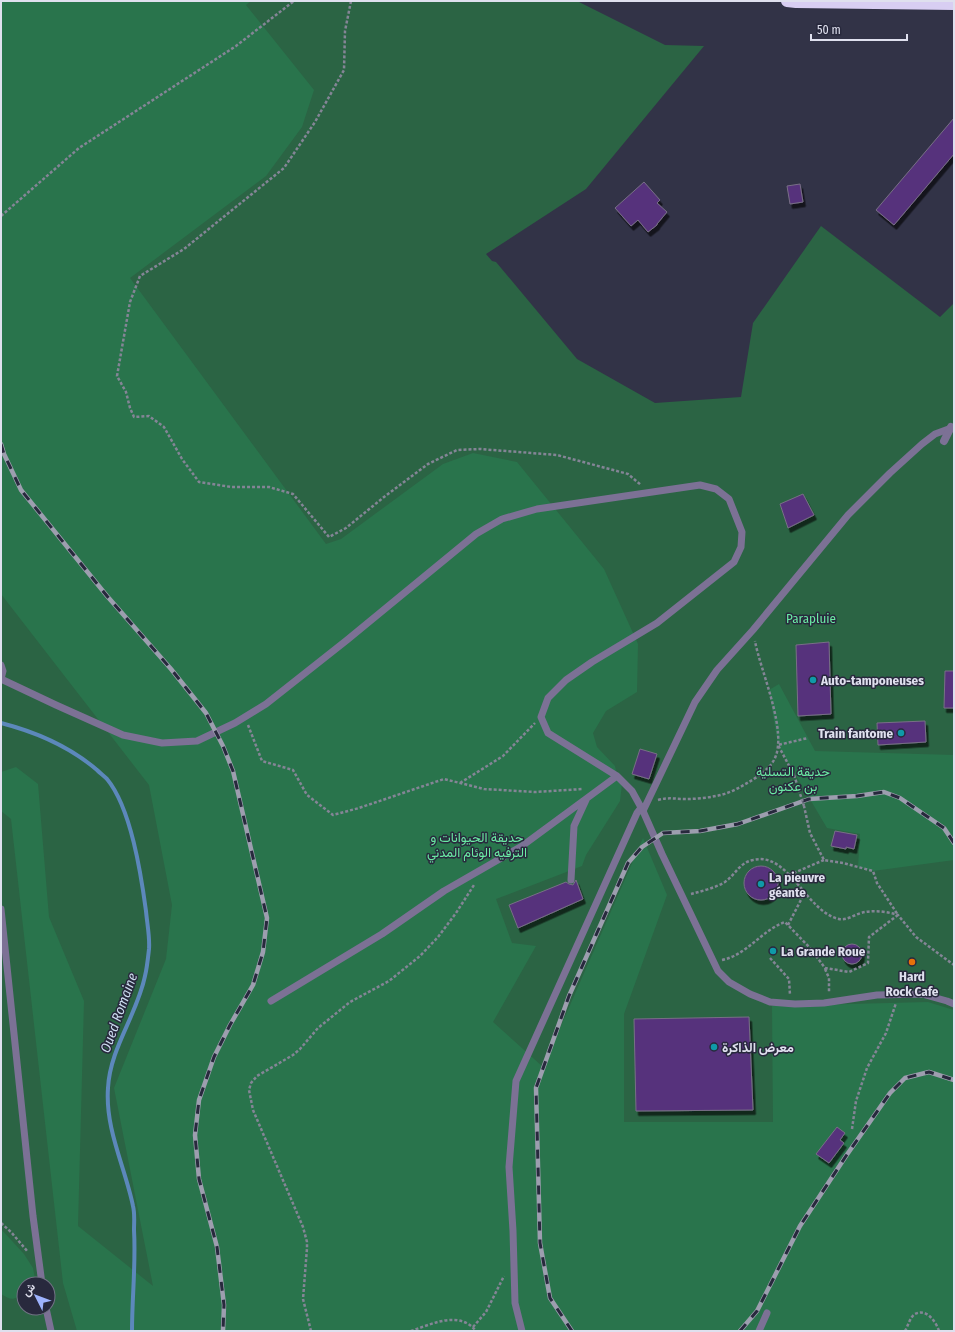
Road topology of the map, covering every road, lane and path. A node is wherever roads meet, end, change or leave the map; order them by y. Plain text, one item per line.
1 (294, 1) edge
2 (351, 1) edge
3 (787, 1) edge
4 (954, 4) edge
5 (1, 216) edge
6 (953, 427) edge
7 (944, 441) dead end
8 (648, 492) junction
9 (753, 630) junction
10 (1, 665) edge
11 (1, 679) edge
12 (244, 717) junction
13 (541, 717) junction
14 (808, 738) dead end
15 (778, 745) junction
16 (617, 776) junction
17 (460, 783) junction
18 (602, 788) junction
19 (586, 800) junction
20 (642, 809) junction
21 (824, 860) junction
22 (482, 869) junction
23 (789, 875) junction
24 (571, 880) dead end
25 (804, 893) junction
26 (682, 897) junction
27 (1, 908) edge
28 (898, 914) junction
29 (788, 925) junction
30 (770, 958) dead end
31 (714, 962) junction
32 (954, 965) edge
33 (825, 968) junction
34 (898, 995) junction
35 (271, 1001) dead end
36 (829, 1003) junction
37 (791, 1004) junction
38 (954, 1004) edge
39 (852, 1130) dead end
40 (1, 1223) edge
41 (40, 1269) junction
42 (507, 1270) dead end
43 (41, 1276) edge
44 (767, 1313) dead end
45 (48, 1316) edge
46 (473, 1327) junction
47 (51, 1331) edge
48 (311, 1331) edge
49 (411, 1331) edge
50 (476, 1331) edge
51 (522, 1331) edge
52 (759, 1331) edge
53 (905, 1331) edge
54 (939, 1331) edge

1 - 5 path
2 - 8 path
3 - 4 highway
6 - 7 street
6 - 9 lane
8 - 12 lane
8 - 13 lane
9 - 15 path
9 - 20 lane
10 - 11 lane
11 - 12 lane
12 - 17 path
13 - 16 lane
13 - 17 path
14 - 15 path
15 - 20 path
15 - 21 path, bridge
16 - 18 lane
16 - 20 lane
17 - 18 path
18 - 19 lane
19 - 22 lane
19 - 24 lane
20 - 26 lane
20 - 51 lane
21 - 23 path
21 - 28 path
22 - 35 lane
22 - 48 path
23 - 25 path
23 - 26 path
25 - 28 path
25 - 29 path
26 - 31 lane
27 - 41 lane
28 - 32 path
28 - 33 path
29 - 31 path
29 - 33 path
30 - 37 path
31 - 37 lane
33 - 36 path
34 - 36 lane
34 - 38 lane
34 - 39 path
36 - 37 lane
40 - 41 path
41 - 43 lane
42 - 46 path
44 - 52 lane
45 - 47 lane
46 - 49 path
46 - 50 path
53 - 54 path

